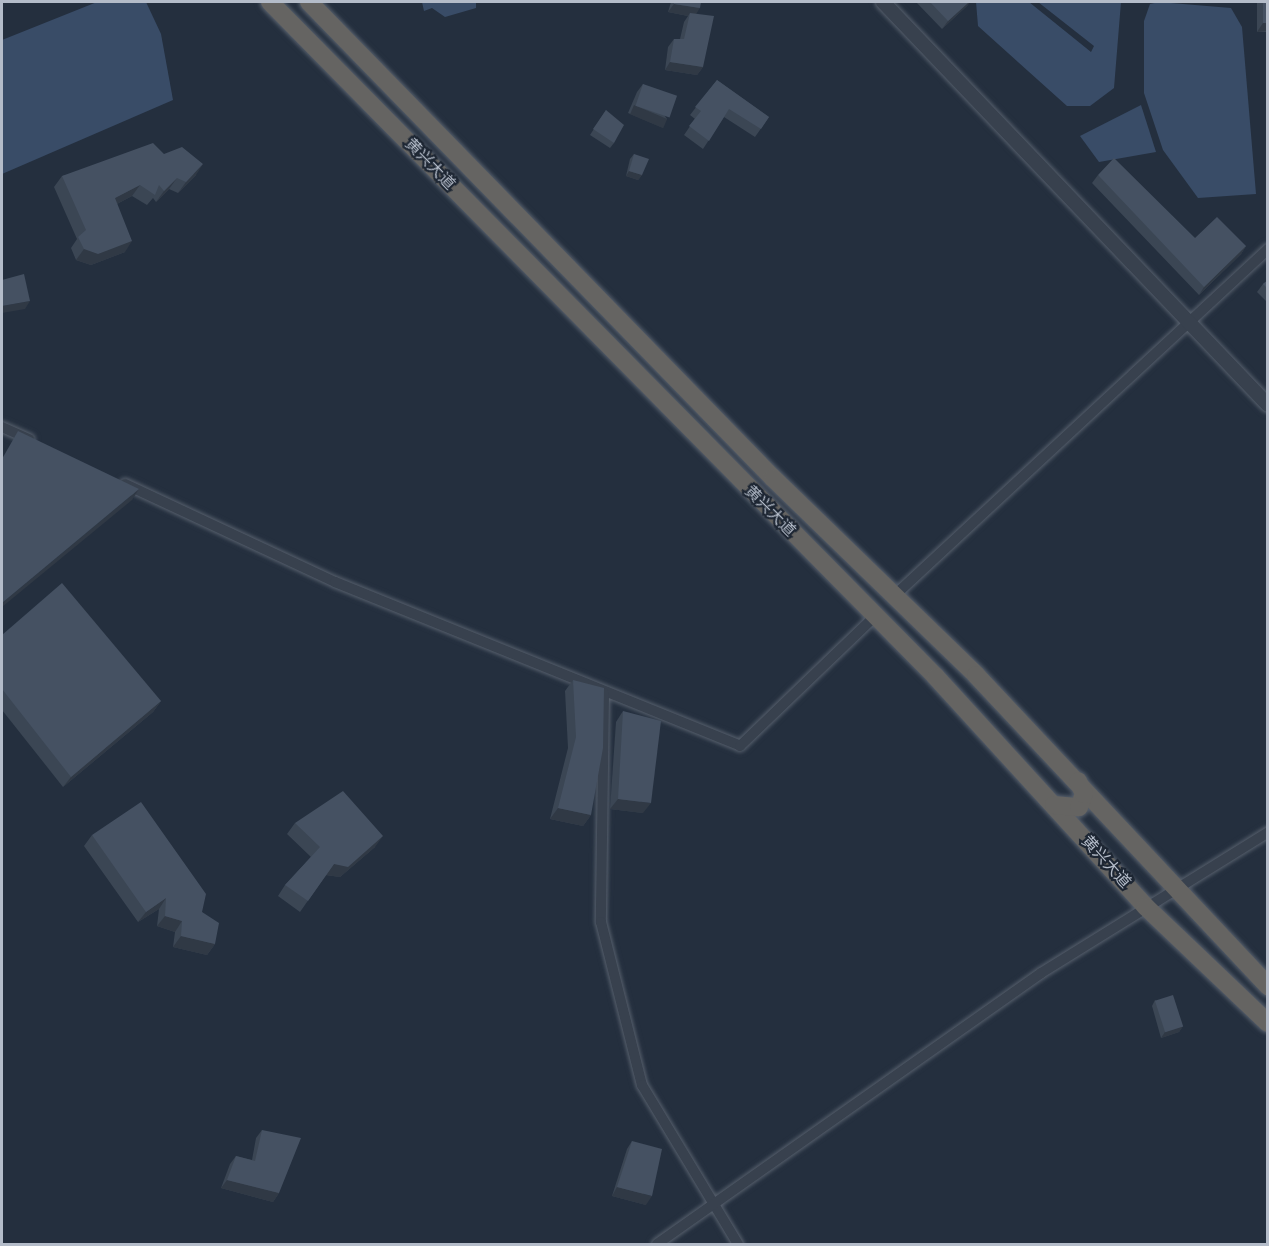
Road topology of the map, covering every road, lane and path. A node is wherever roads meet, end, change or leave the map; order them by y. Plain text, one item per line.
1 (270, 2) edge
2 (309, 2) edge
3 (883, 2) edge
4 (1268, 249) edge
5 (1190, 322) junction
6 (1268, 405) edge
7 (2, 427) edge
8 (38, 443) edge
9 (111, 478) edge
10 (893, 597) junction
11 (874, 616) junction
12 (604, 693) junction
13 (1078, 781) junction
14 (1054, 805) junction
15 (1268, 832) edge
16 (1178, 887) junction
17 (1146, 907) junction
18 (1268, 986) edge
19 (1268, 1023) edge
20 (711, 1206) junction
21 (657, 1245) edge
22 (738, 1245) edge

1 - 11 highway, 黄兴大道
2 - 10 highway, 黄兴大道
3 - 5 street
4 - 5 street
5 - 6 street
5 - 10 street
7 - 8 street
9 - 12 street
10 - 13 highway, 黄兴大道
11 - 12 street
11 - 14 highway, 黄兴大道
12 - 20 street
13 - 14 highway
13 - 16 highway, 黄兴大道
14 - 17 highway, 黄兴大道
15 - 16 street
16 - 17 street
16 - 18 highway, 黄兴大道
17 - 19 highway, 黄兴大道
17 - 20 street
20 - 21 street
20 - 22 street

